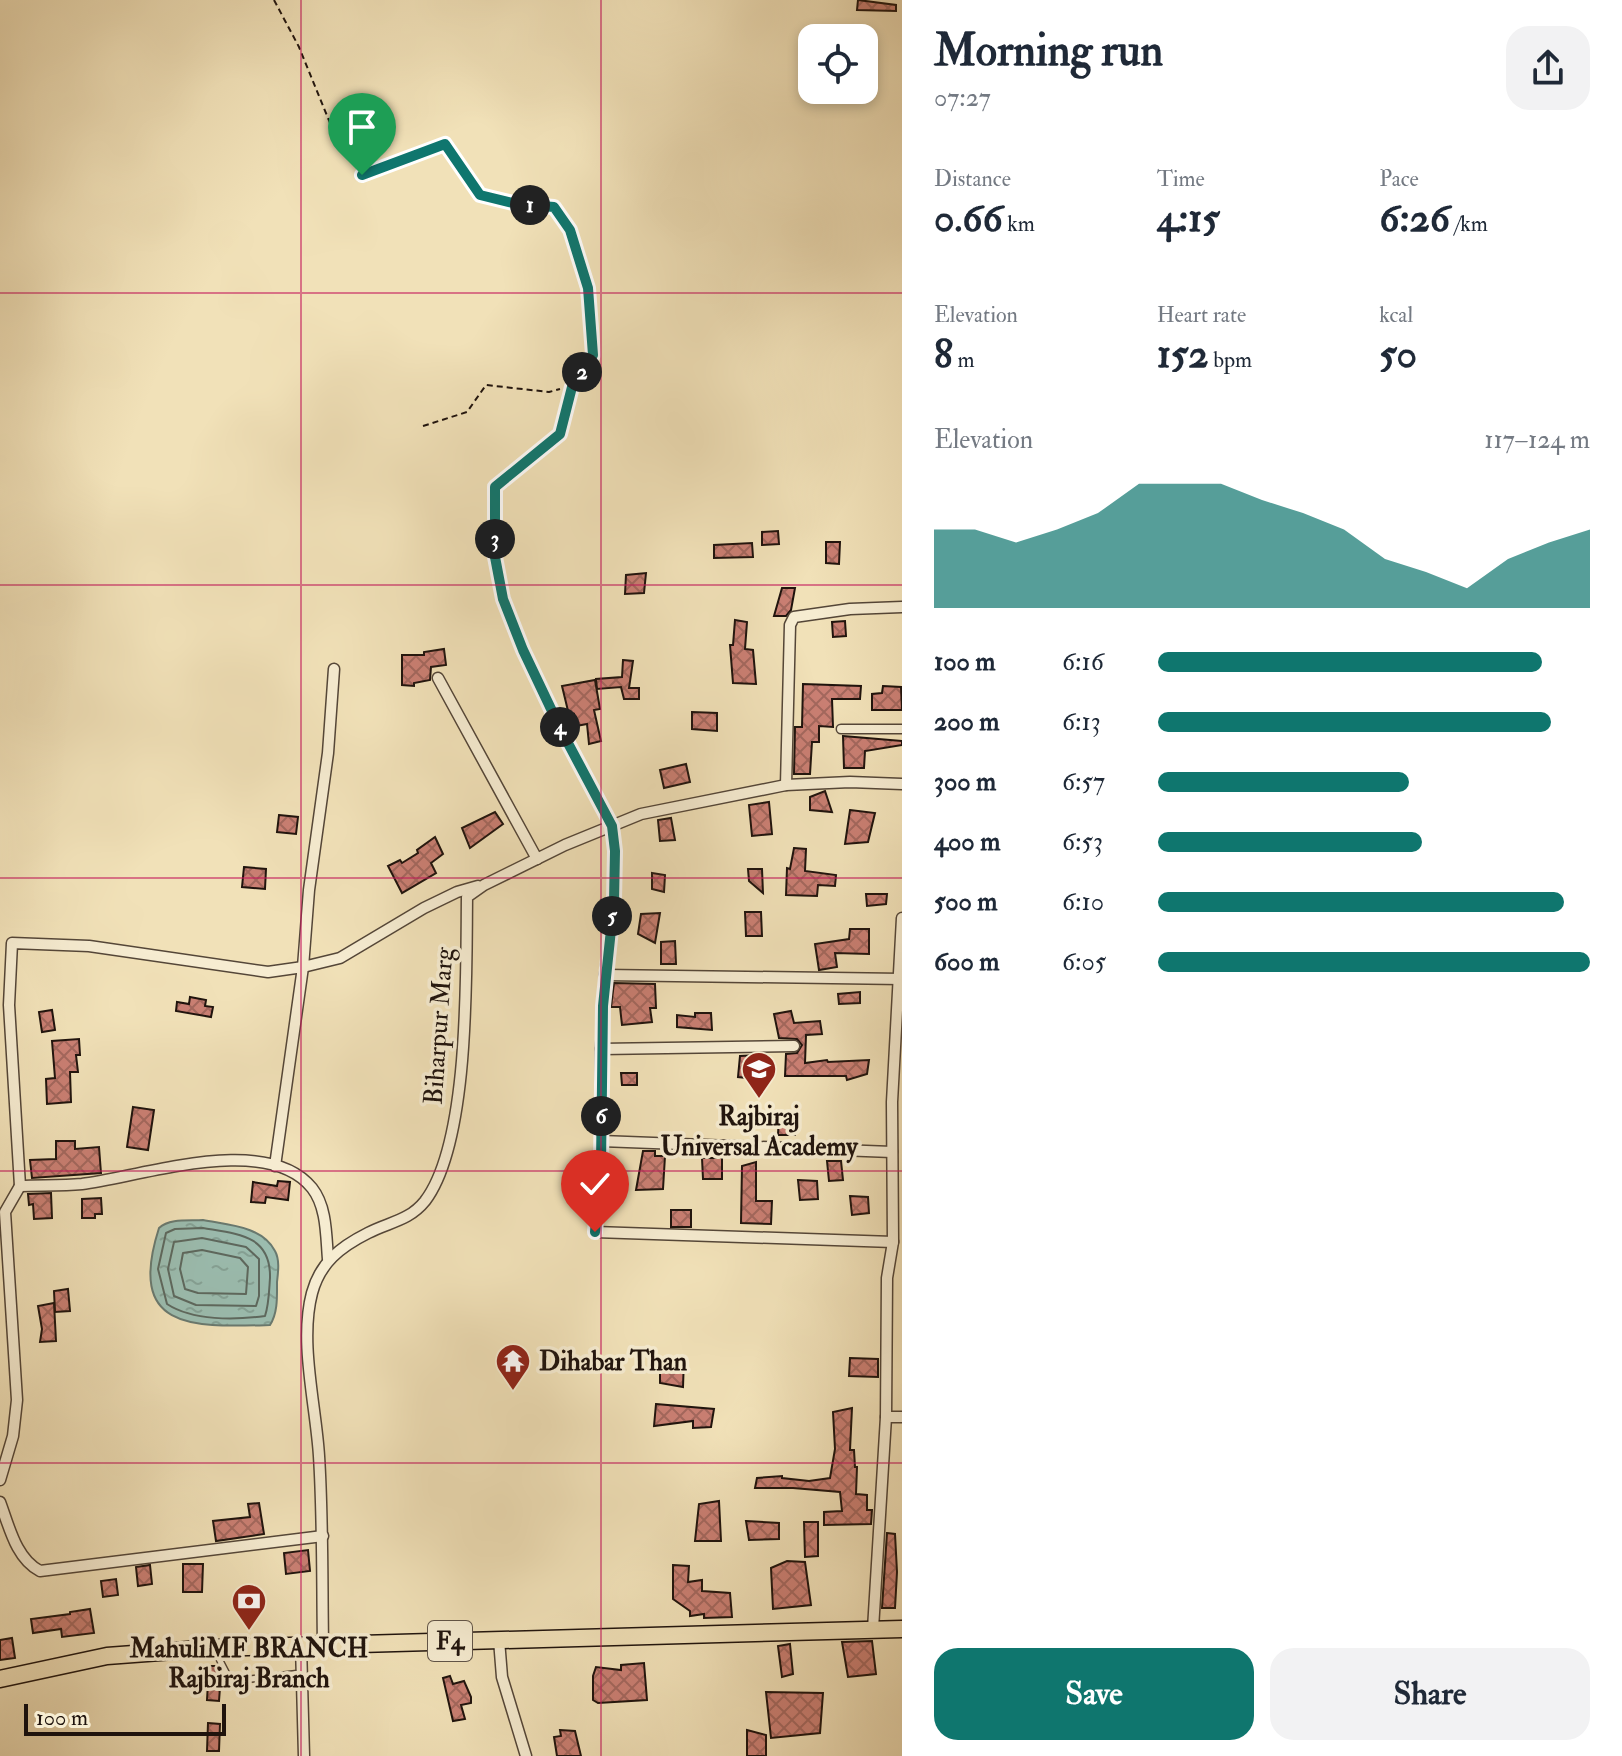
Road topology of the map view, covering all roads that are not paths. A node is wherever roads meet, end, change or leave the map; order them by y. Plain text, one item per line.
1 (572, 387) road end
2 (902, 607) edge
3 (334, 669) dead end
4 (438, 678) dead end
5 (841, 729) dead end
6 (902, 729) edge
7 (902, 784) edge
8 (786, 785) junction
9 (612, 826) junction
10 (537, 859) junction
11 (484, 885) junction
12 (902, 918) edge
13 (303, 967) junction
14 (605, 975) junction
15 (900, 979) edge
16 (794, 1046) dead end
17 (601, 1049) junction
18 (601, 1141) junction
19 (892, 1152) junction
20 (275, 1166) junction
21 (20, 1186) junction
22 (3, 1213) edge
23 (898, 1213) edge
24 (893, 1242) junction
25 (328, 1259) junction
26 (886, 1417) junction
27 (902, 1417) edge
28 (0, 1480) edge
29 (0, 1502) edge
30 (323, 1536) junction
31 (873, 1629) junction
32 (902, 1629) edge
33 (499, 1640) junction
34 (301, 1645) junction
35 (323, 1645) junction
36 (214, 1648) junction
37 (302, 1673) junction
38 (0, 1679) edge
39 (304, 1756) edge
40 (526, 1756) edge

1 - 9 street
2 - 8 street
3 - 13 street
4 - 10 street
5 - 6 street
7 - 8 street
8 - 9 street
9 - 10 street
9 - 14 street
10 - 11 street
11 - 13 street
11 - 25 street, Biharpur Marg
12 - 15 street
13 - 20 street
13 - 21 street
14 - 15 street
14 - 17 street
15 - 19 street
16 - 17 street
17 - 18 street
18 - 19 street
18 - 24 street
19 - 23 street
20 - 21 street
20 - 25 street
21 - 22 street
22 - 28 street
23 - 24 street
24 - 26 street
25 - 30 street
26 - 27 street
26 - 31 street
29 - 30 street
30 - 35 street
31 - 32 main road, F4
31 - 33 main road, F4
33 - 35 main road, F4
33 - 40 street
34 - 35 main road, F4
34 - 36 main road, F4
34 - 37 street
36 - 37 lane
36 - 38 main road, F4
37 - 39 street

